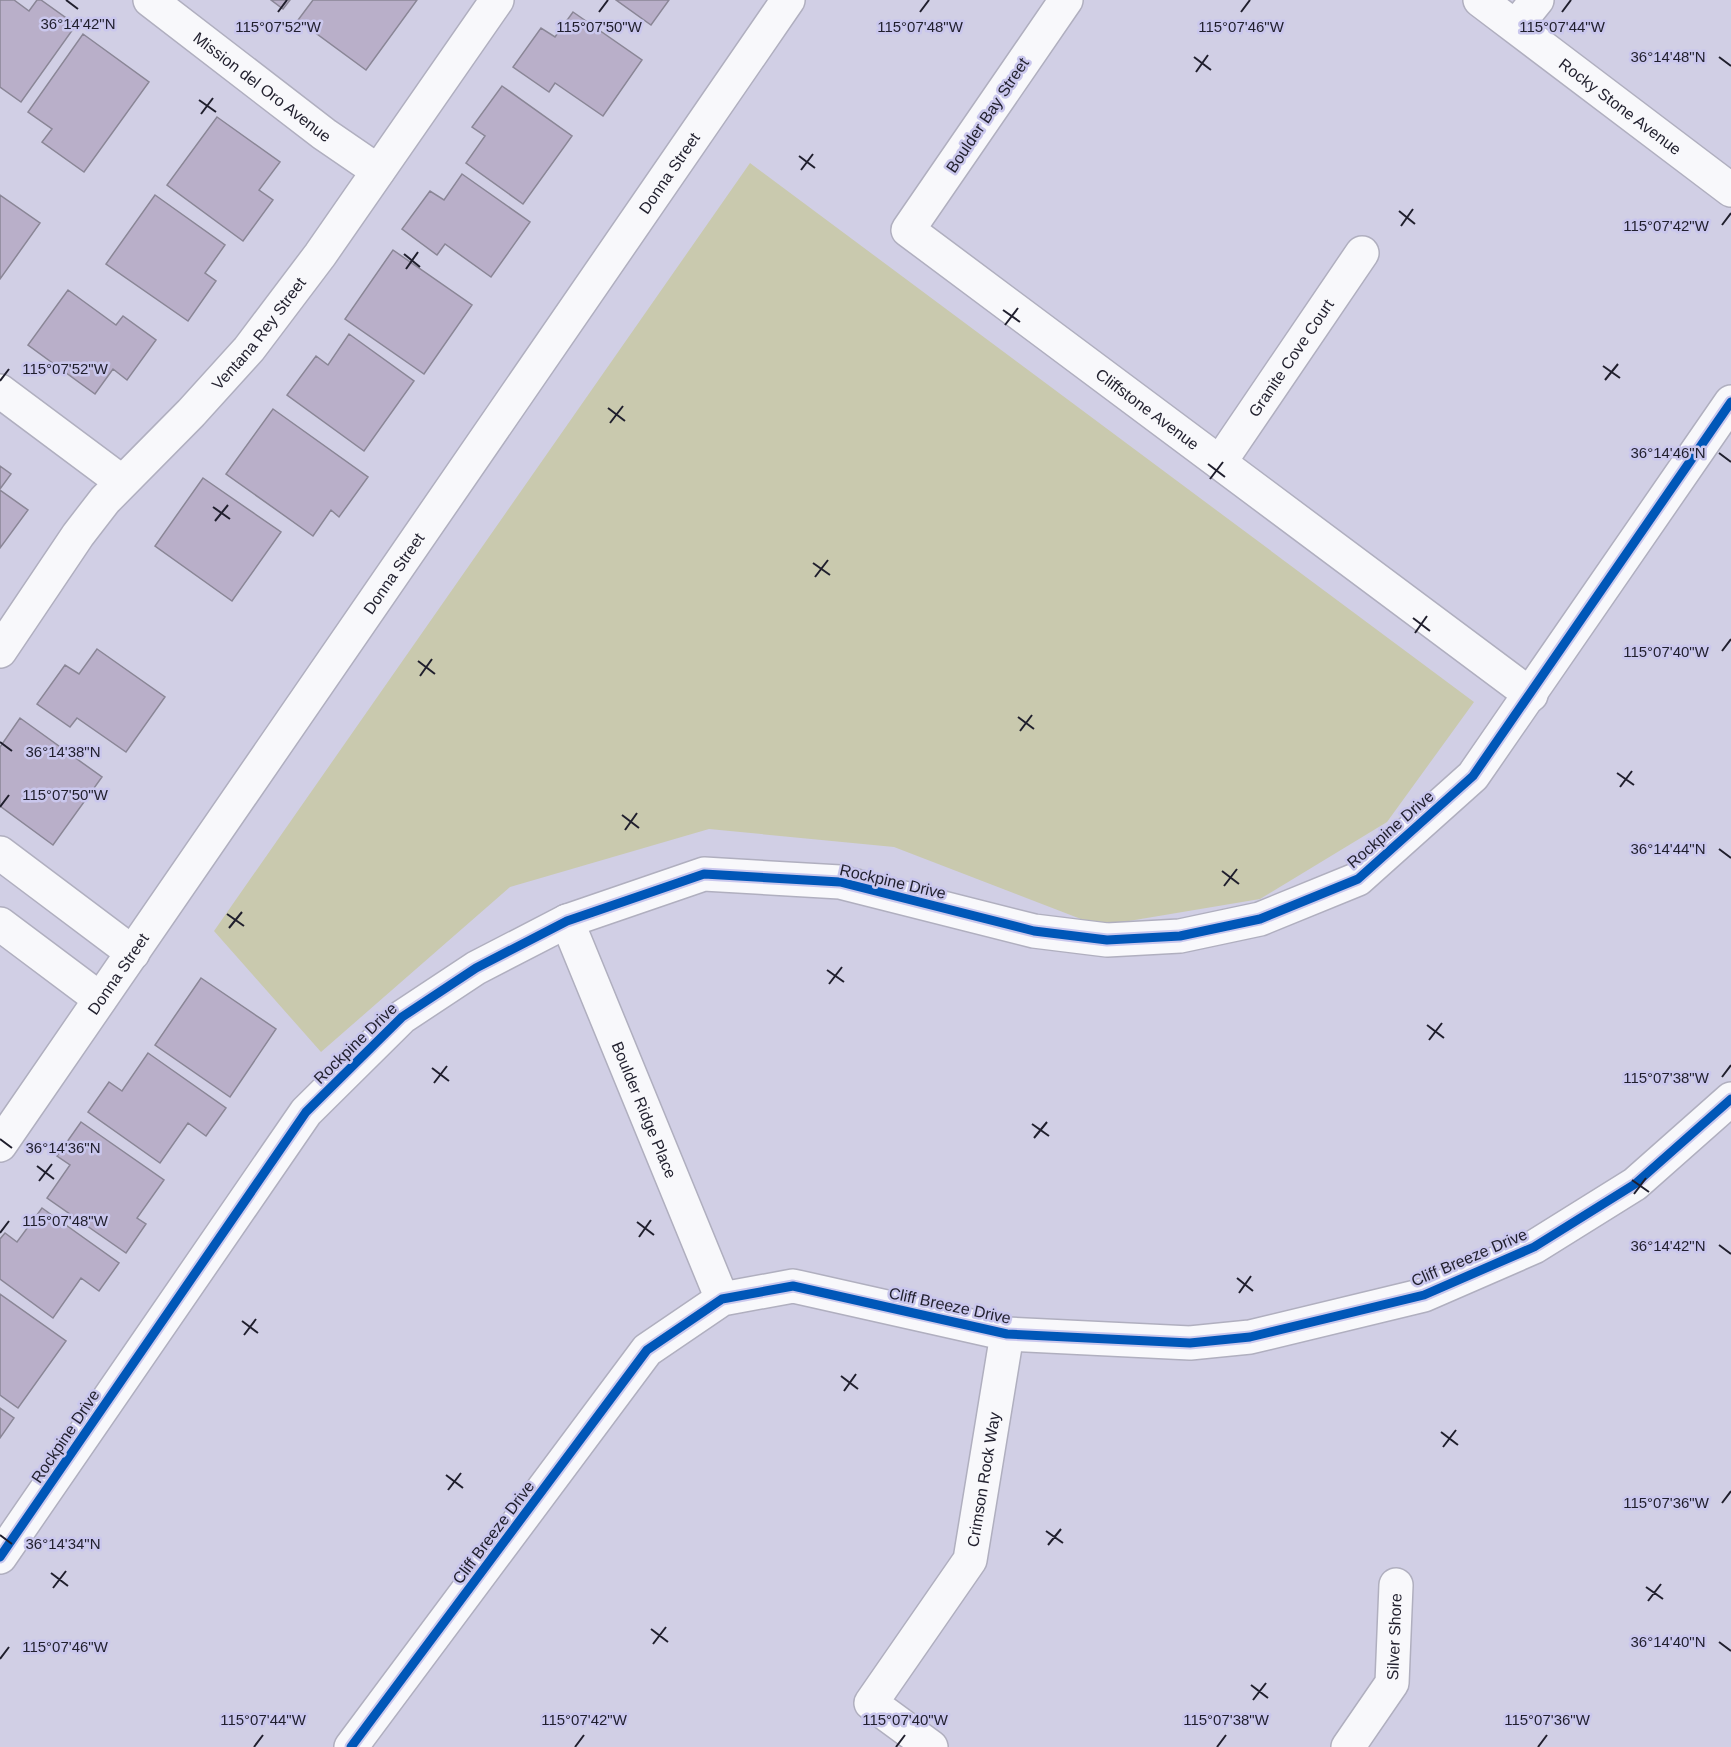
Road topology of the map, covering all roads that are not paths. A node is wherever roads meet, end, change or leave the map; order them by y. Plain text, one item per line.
1 (150, 0) edge
2 (497, 0) edge
3 (789, 0) edge
4 (1066, 0) edge
5 (1480, 0) edge
6 (1537, 0) edge
7 (1516, 26) junction
8 (378, 171) junction
9 (1731, 190) edge
10 (908, 230) joint
11 (1362, 253) dead end
12 (0, 392) edge
13 (1731, 402) edge
14 (1220, 462) junction
15 (122, 482) junction
16 (0, 651) edge
17 (1531, 695) junction
18 (0, 853) edge
19 (567, 921) junction
20 (0, 924) edge
21 (133, 953) junction
22 (100, 999) junction
23 (1731, 1099) edge
24 (0, 1145) edge
25 (722, 1299) junction
26 (1007, 1334) junction
27 (0, 1557) edge
28 (1396, 1585) dead end
29 (351, 1747) edge
30 (931, 1747) edge
31 (1348, 1747) edge

1 - 8 street, Mission del Oro Avenue
2 - 8 street, Ventana Rey Street
3 - 21 street, Donna Street
4 - 10 street, Boulder Bay Street
5 - 7 street, Rocky Stone Avenue
6 - 7 street
7 - 9 street, Rocky Stone Avenue
8 - 15 street, Ventana Rey Street
10 - 14 street, Cliffstone Avenue
11 - 14 street, Granite Cove Court
12 - 15 street
13 - 17 street, Rockpine Drive
14 - 17 street, Cliffstone Avenue
15 - 16 street, Ventana Rey Street
17 - 19 street, Rockpine Drive
18 - 21 street
19 - 25 street, Boulder Ridge Place
19 - 27 street, Rockpine Drive
20 - 22 street
21 - 22 street, Donna Street
22 - 24 street, Donna Street
23 - 26 street, Cliff Breeze Drive
25 - 26 street, Cliff Breeze Drive
25 - 29 street, Cliff Breeze Drive
26 - 30 street, Crimson Rock Way
28 - 31 street, Silver Shore

